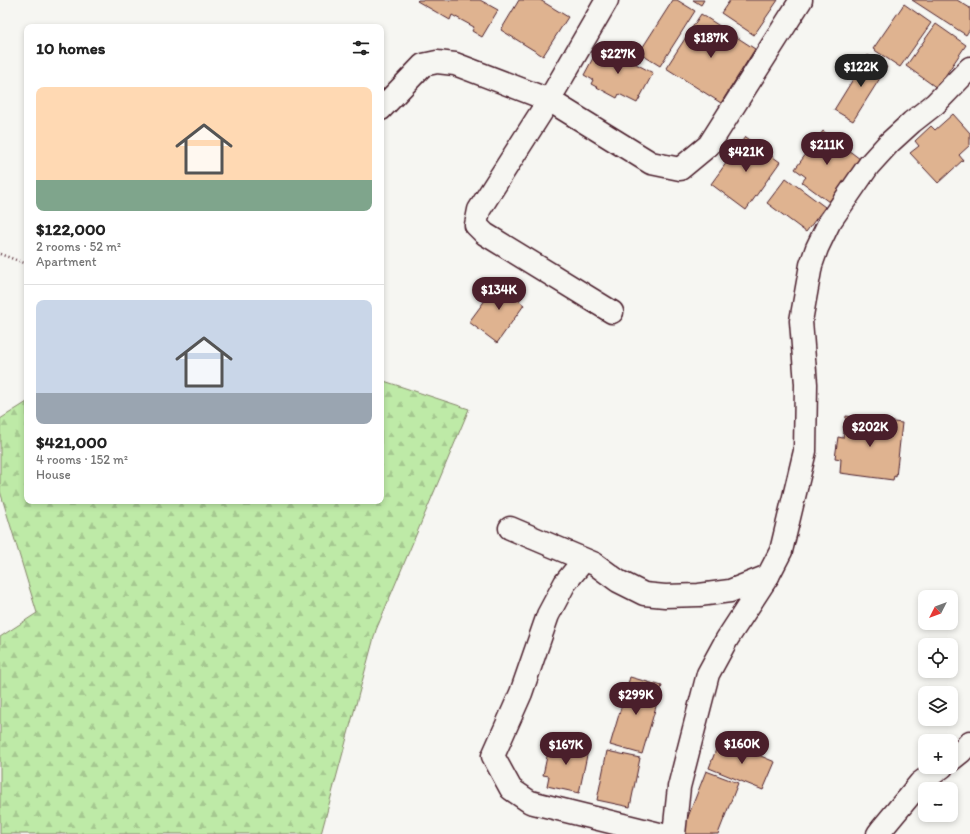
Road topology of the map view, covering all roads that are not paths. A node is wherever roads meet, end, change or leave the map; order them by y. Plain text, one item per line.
1 (607, 0) edge
2 (801, 0) edge
3 (970, 68) edge
4 (549, 100) junction
5 (384, 107) edge
6 (612, 312) dead end
7 (510, 528) dead end
8 (584, 560) junction
9 (768, 576) junction
10 (970, 742) edge
11 (958, 754) edge
12 (932, 774) edge
13 (659, 834) edge
14 (674, 834) edge
15 (878, 834) edge

1 - 4 street
2 - 4 street
3 - 9 street
4 - 5 street
4 - 6 street
7 - 8 street
8 - 9 street
8 - 13 street
9 - 14 street
10 - 11 street
12 - 15 street

